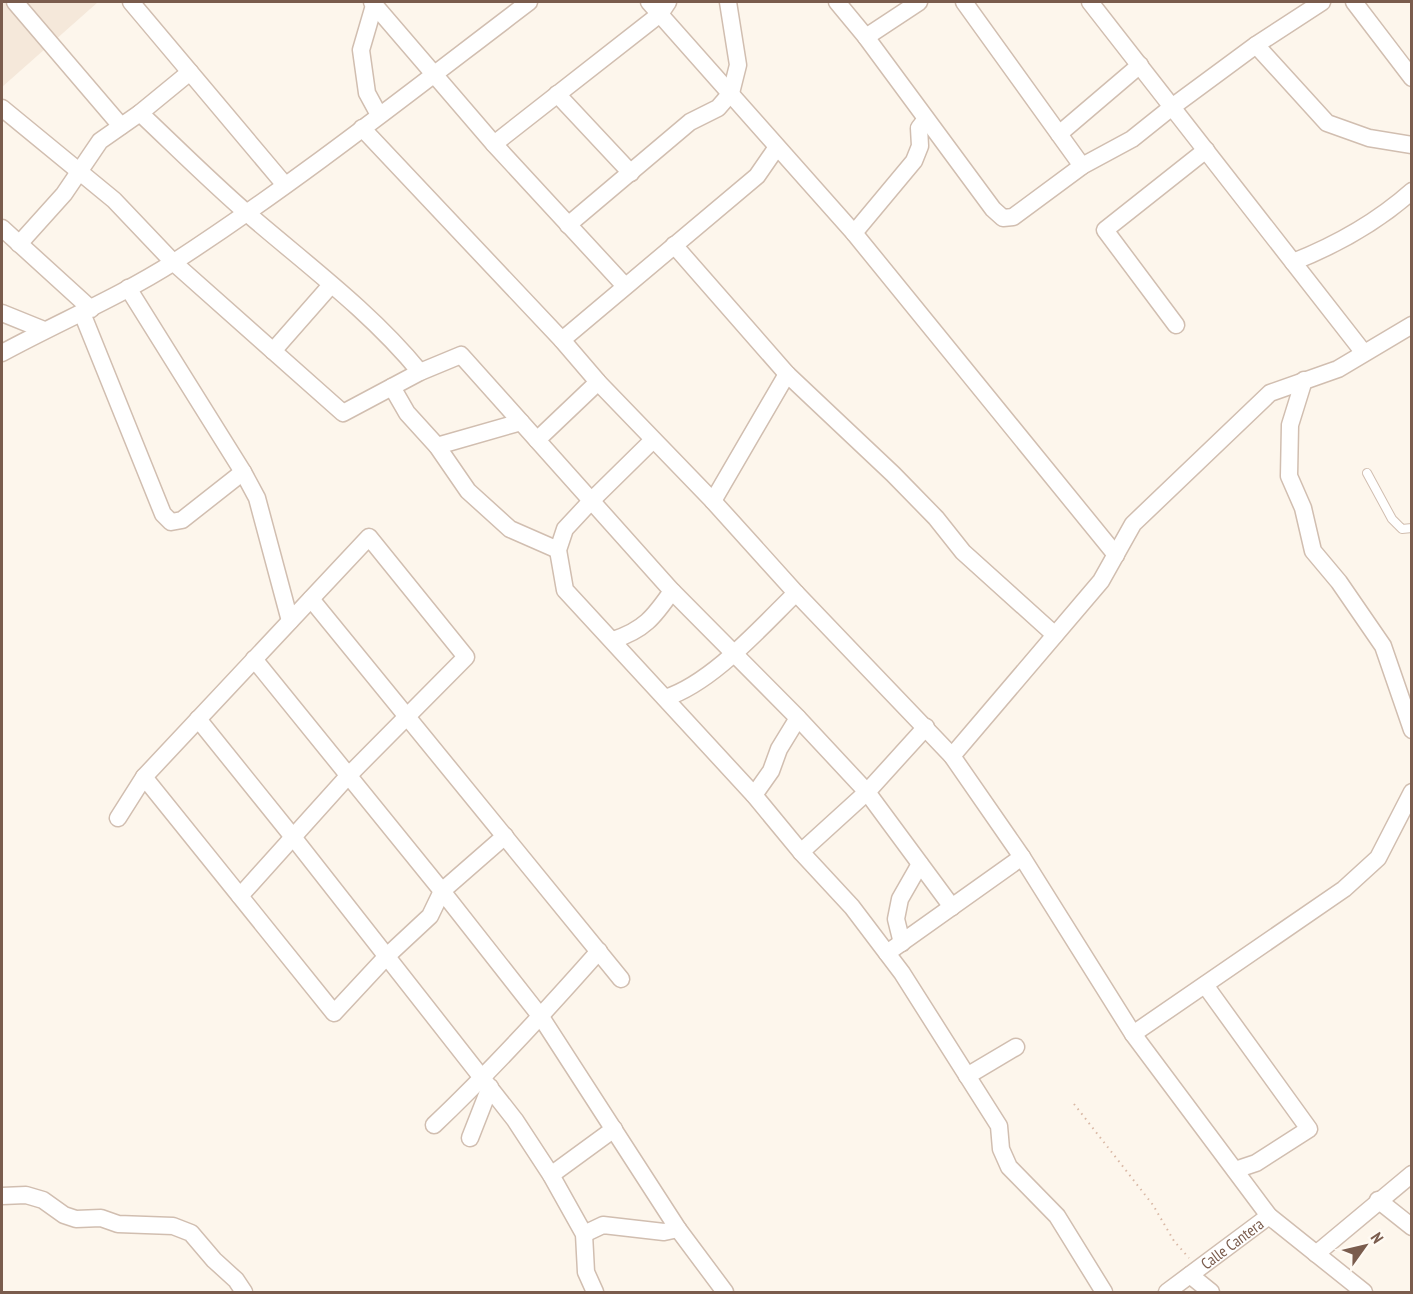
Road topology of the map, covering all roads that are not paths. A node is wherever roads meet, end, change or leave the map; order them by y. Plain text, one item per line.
1 (15, 2) edge
2 (131, 2) edge
3 (374, 2) edge
4 (529, 2) edge
5 (728, 2) edge
6 (837, 2) edge
7 (919, 2) edge
8 (964, 2) edge
9 (1090, 2) edge
10 (1322, 2) edge
11 (1354, 2) edge
12 (659, 6) edge
13 (866, 37) junction
14 (1256, 45) junction
15 (1140, 65) junction
16 (190, 72) junction
17 (435, 73) junction
18 (1412, 78) edge
19 (731, 93) junction
20 (557, 94) junction
21 (1172, 107) junction
22 (2, 108) edge
23 (140, 114) junction
24 (379, 115) junction
25 (926, 119) junction
26 (122, 126) junction
27 (362, 128) junction
28 (1059, 134) junction
29 (494, 144) junction
30 (1412, 145) edge
31 (777, 147) junction
32 (1206, 150) junction
33 (1082, 166) junction
34 (80, 171) junction
35 (631, 173) junction
36 (285, 185) junction
37 (1412, 191) edge
38 (246, 212) junction
39 (568, 225) junction
40 (2, 228) edge
41 (854, 233) junction
42 (19, 244) junction
43 (674, 245) junction
44 (173, 262) junction
45 (1293, 262) junction
46 (331, 285) junction
47 (625, 286) junction
48 (128, 288) junction
49 (86, 311) junction
50 (2, 313) edge
51 (1412, 325) edge
52 (1176, 326) dead end
53 (44, 330) junction
54 (562, 340) junction
55 (273, 351) junction
56 (2, 353) edge
57 (1364, 353) junction
58 (420, 372) junction
59 (787, 374) junction
60 (1304, 380) junction
61 (598, 382) junction
62 (392, 387) junction
63 (521, 422) junction
64 (537, 440) junction
65 (653, 440) junction
66 (437, 446) junction
67 (243, 472) junction
68 (1367, 473) dead end
69 (592, 500) junction
70 (713, 501) junction
71 (1412, 528) edge
72 (558, 550) junction
73 (1116, 555) junction
74 (672, 591) junction
75 (796, 593) junction
76 (311, 599) junction
77 (290, 621) junction
78 (1055, 635) junction
79 (613, 640) junction
80 (734, 653) junction
81 (254, 659) junction
82 (665, 698) junction
83 (407, 715) junction
84 (798, 718) junction
85 (198, 719) junction
86 (926, 727) junction
87 (1412, 730) edge
88 (952, 756) junction
89 (348, 776) junction
90 (144, 777) junction
91 (867, 792) junction
92 (1412, 792) edge
93 (754, 795) junction
94 (118, 818) dead end
95 (506, 836) junction
96 (293, 837) junction
97 (801, 852) junction
98 (1022, 857) junction
99 (920, 864) junction
100 (442, 891) junction
101 (240, 896) junction
102 (952, 907) junction
103 (902, 943) junction
104 (599, 951) junction
105 (887, 953) junction
106 (387, 956) junction
107 (621, 979) dead end
108 (1205, 985) junction
109 (541, 1017) junction
110 (1133, 1034) junction
111 (1016, 1047) dead end
112 (967, 1076) junction
113 (487, 1083) junction
114 (434, 1125) dead end
115 (614, 1129) junction
116 (470, 1138) dead end
117 (1234, 1170) junction
118 (1412, 1174) edge
119 (551, 1175) junction
120 (2, 1196) edge
121 (1378, 1200) junction
122 (1269, 1216) junction
123 (1412, 1227) edge
124 (678, 1229) junction
125 (584, 1234) junction
126 (1316, 1254) junction
127 (1195, 1272) junction
128 (244, 1293) edge
129 (595, 1293) edge
130 (725, 1293) edge
131 (1104, 1293) edge
132 (1167, 1293) edge
133 (1211, 1293) edge
134 (1364, 1293) edge

1 - 26 street
2 - 16 street
3 - 17 street
3 - 24 street
4 - 17 street
5 - 19 street
6 - 13 street
7 - 13 street
8 - 28 street
9 - 15 street
10 - 14 street
11 - 18 street
12 - 19 street
12 - 20 street
13 - 25 street
14 - 21 street
14 - 30 street
15 - 21 street
15 - 28 street
16 - 23 street
16 - 36 street
17 - 24 street
17 - 29 street
19 - 31 street
19 - 35 street
20 - 29 street
20 - 35 street
21 - 32 street
21 - 33 street
22 - 34 street
23 - 26 street
23 - 38 street
24 - 27 street
25 - 33 street
25 - 41 street
26 - 34 street
27 - 36 street
27 - 54 street
28 - 33 street
29 - 39 street
31 - 41 street
31 - 43 street
32 - 45 street
32 - 52 street
34 - 42 street
34 - 44 street
35 - 39 street
36 - 38 street
37 - 45 street
38 - 44 street
38 - 46 street
39 - 47 street
40 - 42 street
41 - 73 street
42 - 49 street
43 - 47 street
43 - 59 street
44 - 48 street
44 - 55 street
45 - 57 street
46 - 55 street
46 - 58 street
47 - 54 street
48 - 49 street
48 - 67 street
49 - 53 street
49 - 67 street
50 - 53 street
51 - 57 street
53 - 56 street
54 - 61 street
55 - 62 street
57 - 60 street
58 - 62 street
58 - 63 street
59 - 70 street
59 - 78 street
60 - 73 street
60 - 87 street
61 - 64 street
61 - 65 street
62 - 66 street
63 - 64 street
63 - 66 street
64 - 69 street
65 - 69 street
65 - 70 street
66 - 72 street
67 - 77 street
68 - 71 lane
69 - 72 street
69 - 74 street
70 - 75 street
72 - 79 street
73 - 78 street
74 - 79 street
74 - 80 street
75 - 80 street
75 - 86 street
76 - 77 street
76 - 83 street
76 - 83 street
77 - 81 street
78 - 88 street
79 - 82 street
80 - 82 street
80 - 84 street
81 - 85 street
81 - 89 street
82 - 93 street
83 - 89 street
83 - 95 street
84 - 91 street
84 - 93 street
85 - 90 street
85 - 96 street
86 - 88 street
86 - 91 street
88 - 98 street
89 - 96 street
89 - 100 street
90 - 94 street
90 - 101 street
91 - 97 street
91 - 99 street
92 - 108 street
93 - 97 street
95 - 100 street
95 - 104 street
96 - 101 street
96 - 106 street
97 - 105 street
98 - 102 street
98 - 110 street
99 - 102 street
99 - 103 street
100 - 106 street
100 - 109 street
101 - 106 street
102 - 103 street
103 - 105 street
104 - 107 street
104 - 109 street
105 - 112 street
106 - 113 street
108 - 110 street
108 - 117 street
109 - 113 street
109 - 115 street
110 - 117 street
111 - 112 street
112 - 131 street
113 - 114 street
113 - 116 street
113 - 119 street
115 - 119 street
115 - 124 street
117 - 122 street
118 - 121 street
119 - 125 street
120 - 128 street
121 - 123 street
121 - 126 street
122 - 126 street
122 - 127 street, Calle Cantera
124 - 125 street
124 - 130 street
125 - 129 street
126 - 134 street
127 - 132 street, Calle Cantera
127 - 133 street

